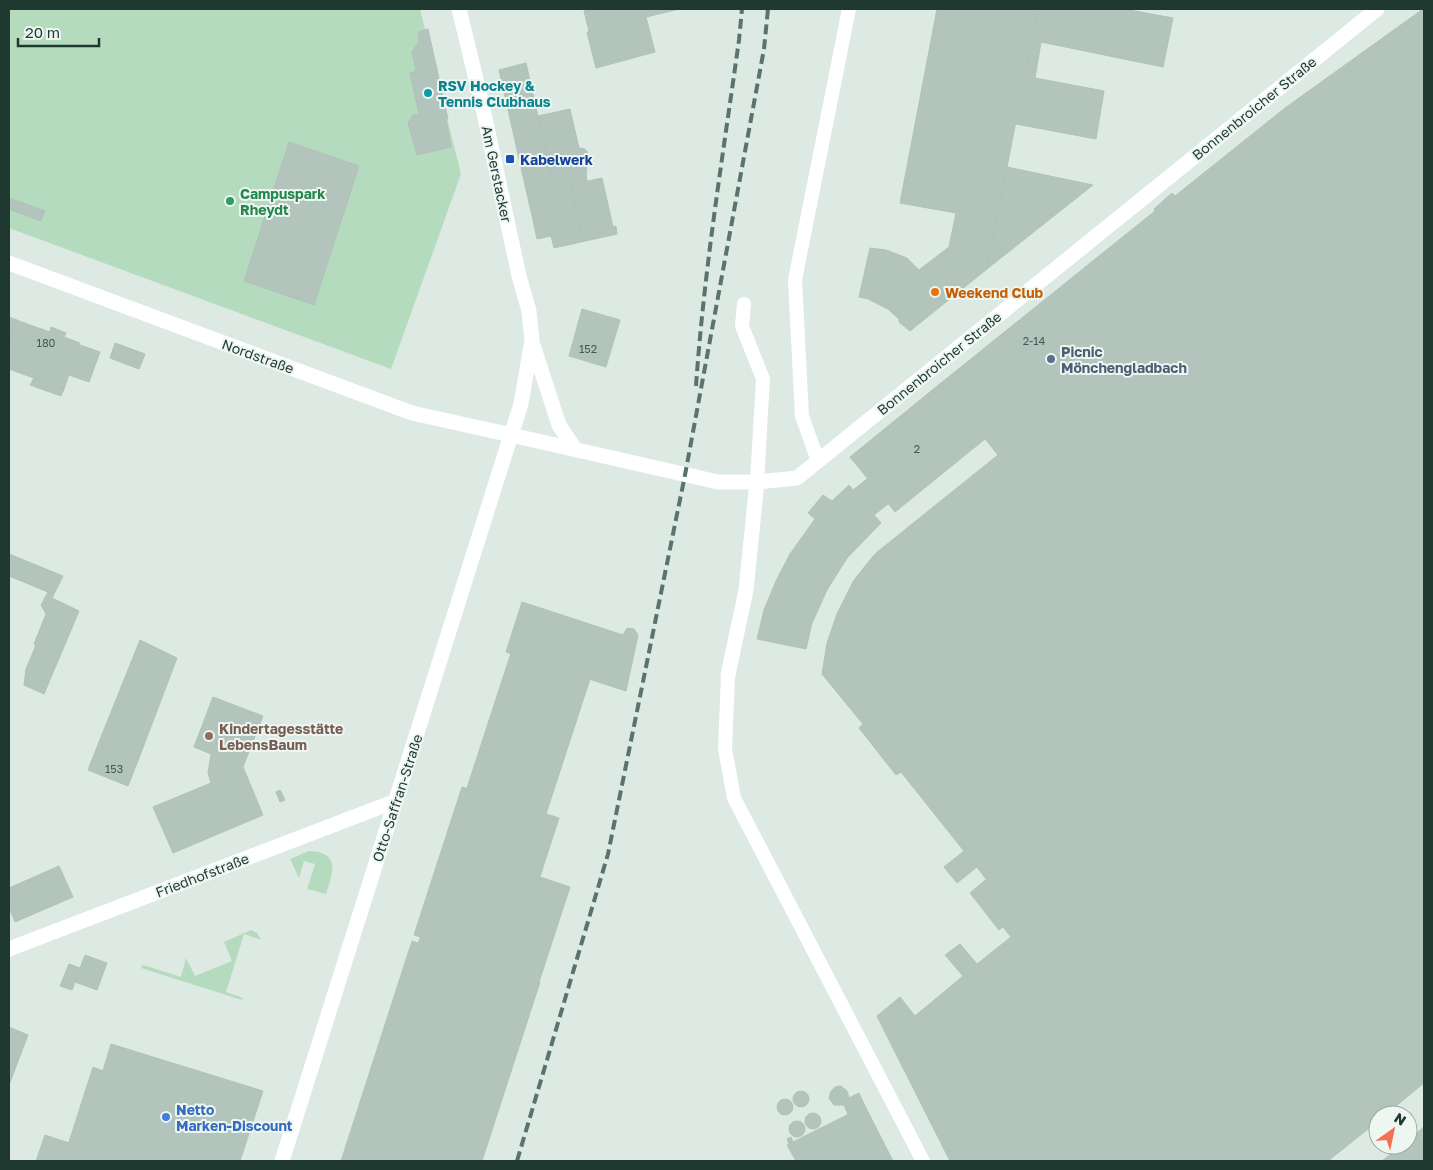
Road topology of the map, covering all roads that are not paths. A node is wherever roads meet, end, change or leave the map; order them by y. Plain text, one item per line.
1 (459, 9) edge
2 (849, 9) edge
3 (1378, 9) edge
4 (9, 262) edge
5 (744, 304) dead end
6 (532, 340) junction
7 (511, 435) junction
8 (575, 449) junction
9 (818, 461) junction
10 (757, 482) junction
11 (728, 675) joint
12 (396, 801) junction
13 (9, 949) edge
14 (282, 1161) edge
15 (924, 1161) edge

1 - 6 street, Am Gerstacker
2 - 9 lane
3 - 9 street, Bonnenbroicher Straße
4 - 7 street, Nordstraße
5 - 10 lane
6 - 7 street, Am Gerstacker
6 - 8 street, Am Gerstacker
7 - 8 street, Bonnenbroicher Straße
7 - 12 street, Otto-Saffran-Straße
8 - 10 street, Bonnenbroicher Straße
9 - 10 street, Bonnenbroicher Straße
10 - 11 street
11 - 15 lane
12 - 13 street, Friedhofstraße
12 - 14 street, Otto-Saffran-Straße

